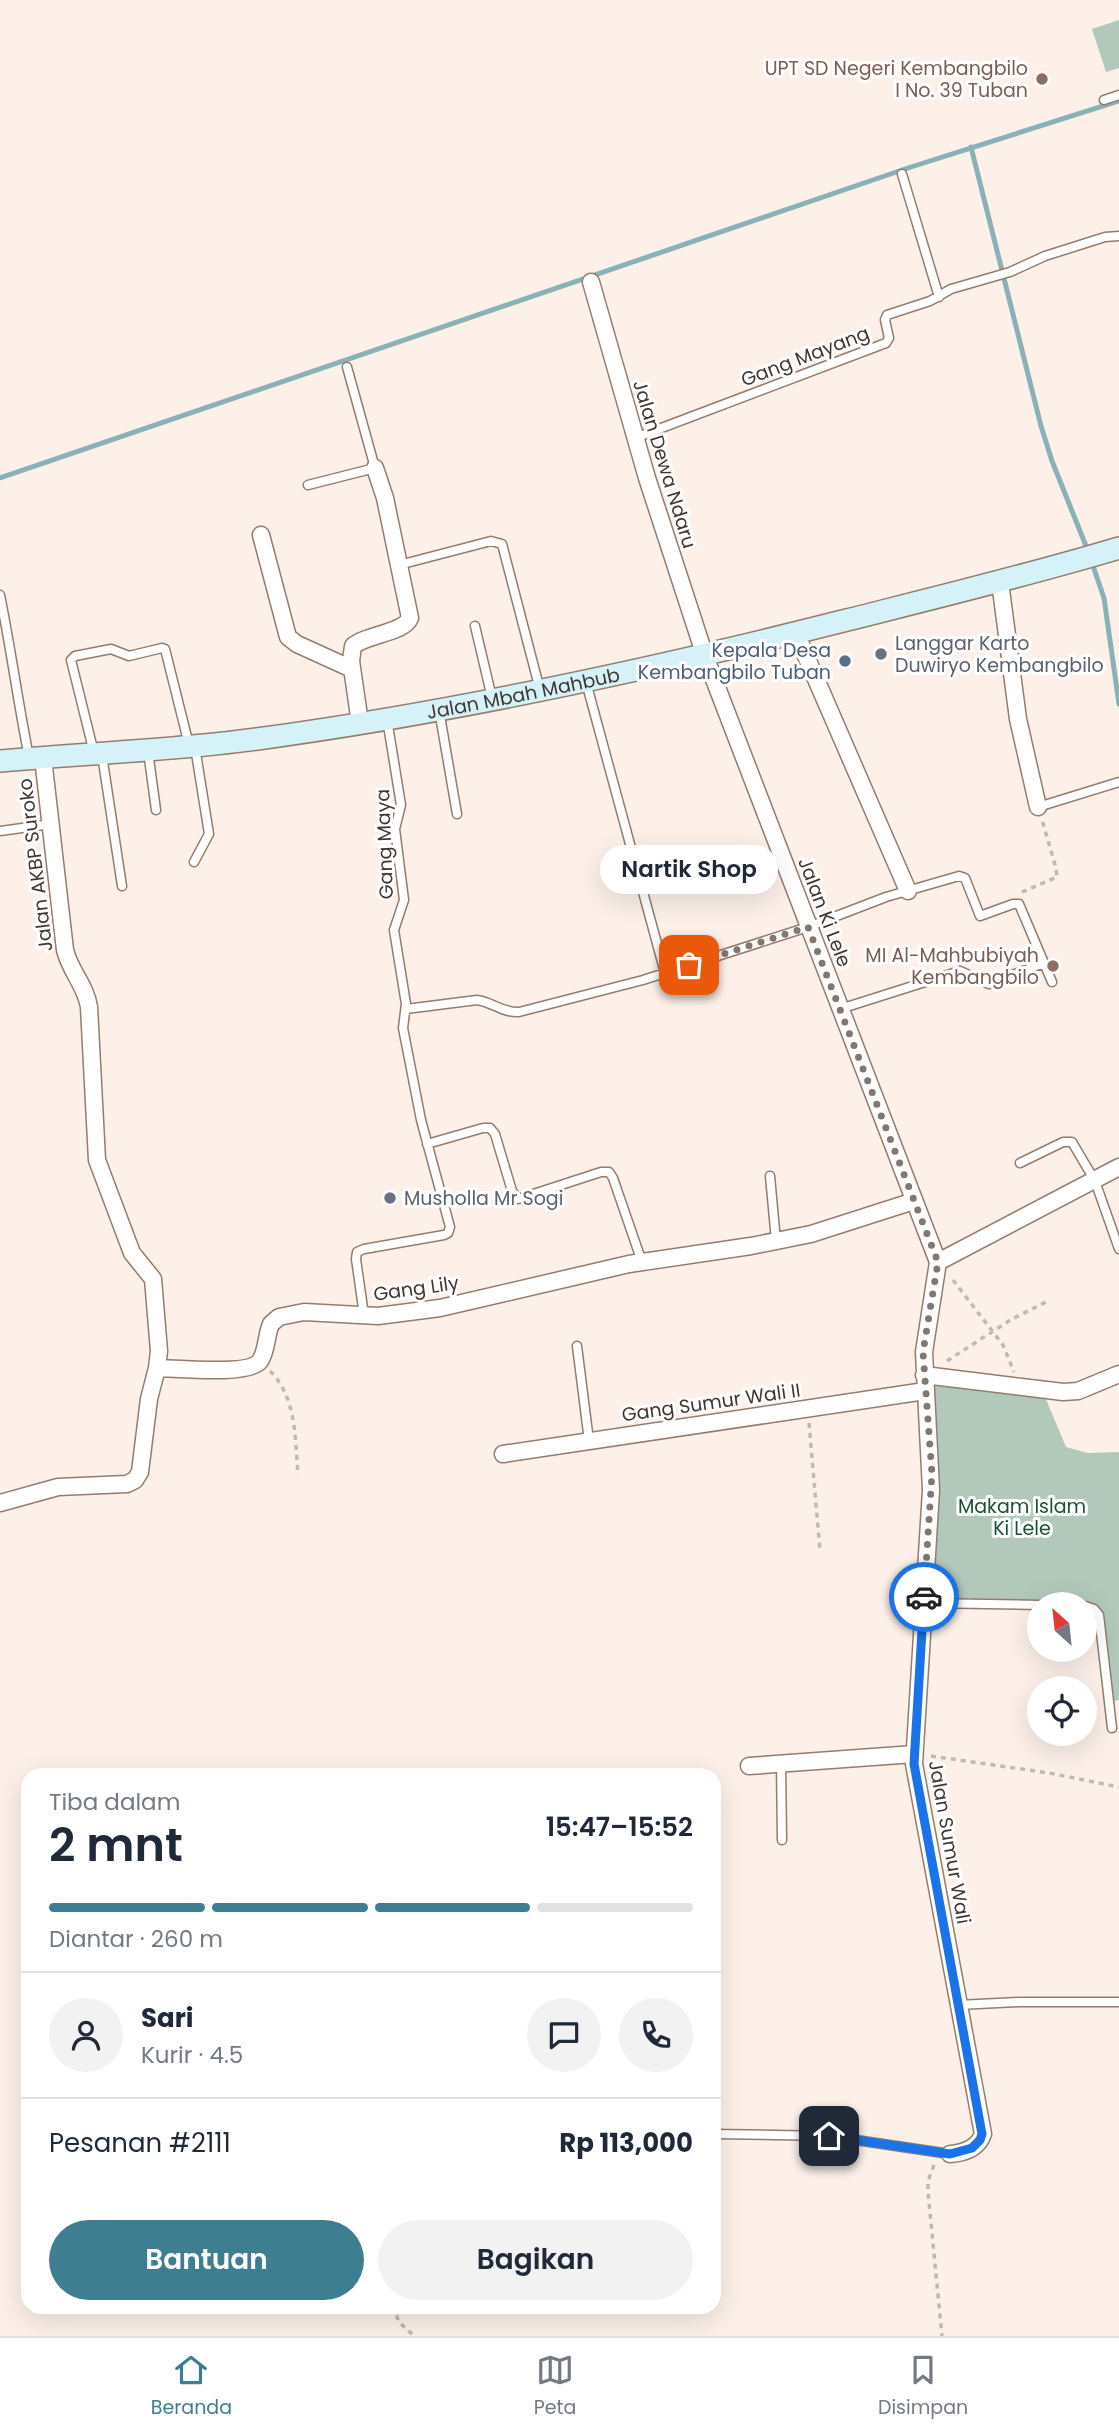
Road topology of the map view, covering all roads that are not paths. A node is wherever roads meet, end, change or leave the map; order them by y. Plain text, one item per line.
1 (1119, 96) edge
2 (1104, 100) dead end
3 (902, 174) dead end
4 (1119, 236) edge
5 (591, 282) dead end
6 (939, 297) junction
7 (346, 367) dead end
8 (635, 439) junction
9 (375, 468) junction
10 (308, 485) dead end
11 (261, 535) dead end
12 (1100, 554) edge
13 (399, 565) junction
14 (1000, 582) junction
15 (0, 595) edge
16 (475, 626) dead end
17 (796, 633) junction
18 (705, 656) junction
19 (352, 668) junction
20 (585, 681) junction
21 (540, 690) junction
22 (493, 699) junction
23 (439, 709) junction
24 (387, 719) junction
25 (360, 723) junction
26 (192, 745) junction
27 (148, 749) junction
28 (98, 753) junction
29 (36, 758) junction
30 (0, 761) edge
31 (1119, 782) edge
32 (1038, 807) joint
33 (156, 810) dead end
34 (457, 814) dead end
35 (51, 824) junction
36 (0, 831) edge
37 (194, 862) dead end
38 (122, 886) dead end
39 (908, 891) junction
40 (808, 927) junction
41 (1044, 963) junction
42 (665, 973) junction
43 (1052, 982) dead end
44 (406, 1009) junction
45 (840, 1009) junction
46 (427, 1144) junction
47 (1020, 1163) dead end
48 (1119, 1167) edge
49 (770, 1176) dead end
50 (1095, 1181) junction
51 (914, 1201) junction
52 (776, 1241) junction
53 (1119, 1249) edge
54 (642, 1262) junction
55 (938, 1262) junction
56 (364, 1315) junction
57 (577, 1346) dead end
58 (157, 1368) junction
59 (1119, 1374) edge
60 (925, 1383) junction
61 (589, 1441) junction
62 (503, 1454) dead end
63 (0, 1503) edge
64 (924, 1603) junction
65 (1027, 1605) edge
66 (1097, 1613) edge
67 (1112, 1728) dead end
68 (914, 1754) junction
69 (781, 1763) junction
70 (749, 1766) dead end
71 (782, 1840) dead end
72 (1119, 2002) edge
73 (958, 2005) junction
74 (721, 2134) edge
75 (950, 2154) joint

1 - 2 lane
3 - 6 lane
4 - 6 lane, Gang Mayang
5 - 8 street, Jalan Dewa Ndaru
6 - 8 lane, Gang Mayang
7 - 9 lane
8 - 18 street, Jalan Dewa Ndaru
9 - 10 lane
9 - 13 street
11 - 19 street
12 - 14 street, Jalan Mbah Mahbub
13 - 19 street
13 - 21 lane
14 - 17 street, Jalan Mbah Mahbub
14 - 32 street
15 - 29 lane
16 - 22 lane
17 - 18 street, Jalan Mbah Mahbub
17 - 39 street
18 - 20 street, Jalan Mbah Mahbub
18 - 40 street, Jalan Ki Lele
19 - 25 street
20 - 21 street, Jalan Mbah Mahbub
20 - 42 lane
21 - 22 street, Jalan Mbah Mahbub
22 - 23 street, Jalan Mbah Mahbub
23 - 24 street, Jalan Mbah Mahbub
23 - 34 lane
24 - 25 street, Jalan Mbah Mahbub
24 - 44 lane, Gang Maya
25 - 26 street, Jalan Mbah Mahbub
26 - 27 street, Jalan Mbah Mahbub
26 - 28 lane
26 - 37 lane
27 - 28 street, Jalan Mbah Mahbub
27 - 33 lane
28 - 29 street, Jalan Mbah Mahbub
28 - 38 lane
29 - 30 street, Jalan Mbah Mahbub
29 - 35 street, Jalan AKBP Suroko
31 - 32 lane
35 - 36 lane
35 - 58 street, Jalan AKBP Suroko
39 - 40 lane
39 - 41 lane
40 - 42 lane
40 - 45 street, Jalan Ki Lele
41 - 43 lane
41 - 45 lane
42 - 44 lane
44 - 46 lane, Gang Maya
45 - 51 street, Jalan Ki Lele
46 - 54 lane
46 - 56 lane, Gang Maya
47 - 50 lane
48 - 50 street
49 - 52 lane
50 - 53 lane
50 - 55 street
51 - 52 street, Gang Lily
51 - 55 street, Jalan Ki Lele
52 - 54 street, Gang Lily
54 - 56 street, Gang Lily
55 - 60 street, Jalan Sumur Wali
56 - 58 street, Gang Lily
57 - 61 lane
58 - 63 street
59 - 60 street, Gang Sumur Wali II
60 - 61 street, Gang Sumur Wali II
60 - 64 street, Jalan Sumur Wali
61 - 62 street, Gang Sumur Wali II
64 - 65 lane
64 - 68 street, Jalan Sumur Wali
66 - 67 lane
68 - 69 street
68 - 73 street, Jalan Sumur Wali
69 - 70 street
69 - 71 lane
72 - 73 lane
73 - 75 street, Jalan Sumur Wali
74 - 75 lane

